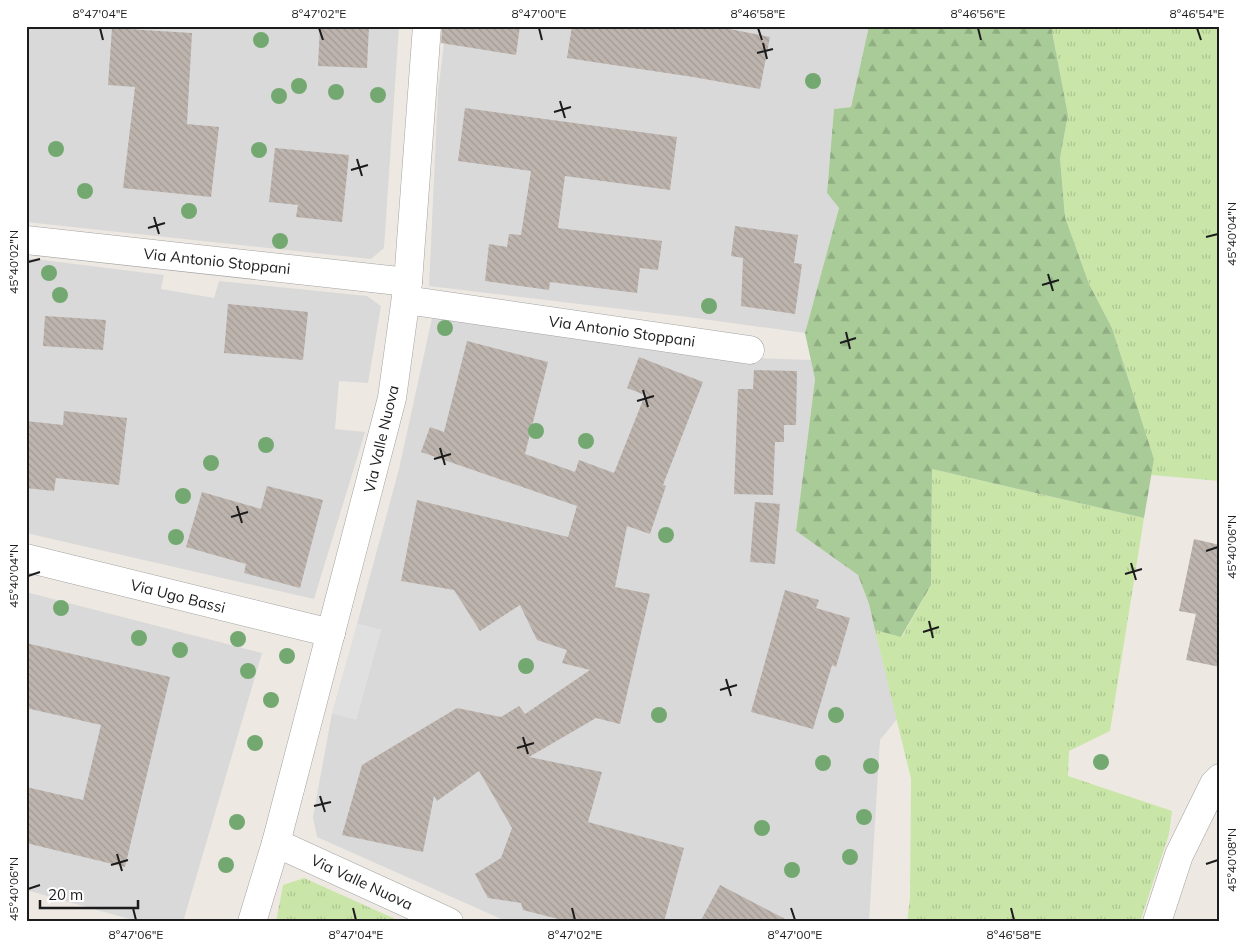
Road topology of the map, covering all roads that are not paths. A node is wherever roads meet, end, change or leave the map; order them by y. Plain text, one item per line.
1 (427, 26) edge
2 (26, 240) edge
3 (407, 291) junction
4 (750, 350) dead end
5 (26, 558) edge
6 (331, 633) junction
7 (1220, 778) edge
8 (276, 843) junction
9 (252, 922) edge
10 (449, 922) edge
11 (1157, 922) edge

1 - 3 street, Via Valle Nuova
2 - 3 street, Via Antonio Stoppani
3 - 4 street, Via Antonio Stoppani
3 - 6 street, Via Valle Nuova
5 - 6 street, Via Ugo Bassi
6 - 8 street, Via Valle Nuova
7 - 11 street
8 - 9 street, Via Valle Nuova
8 - 10 street, Via Valle Nuova

